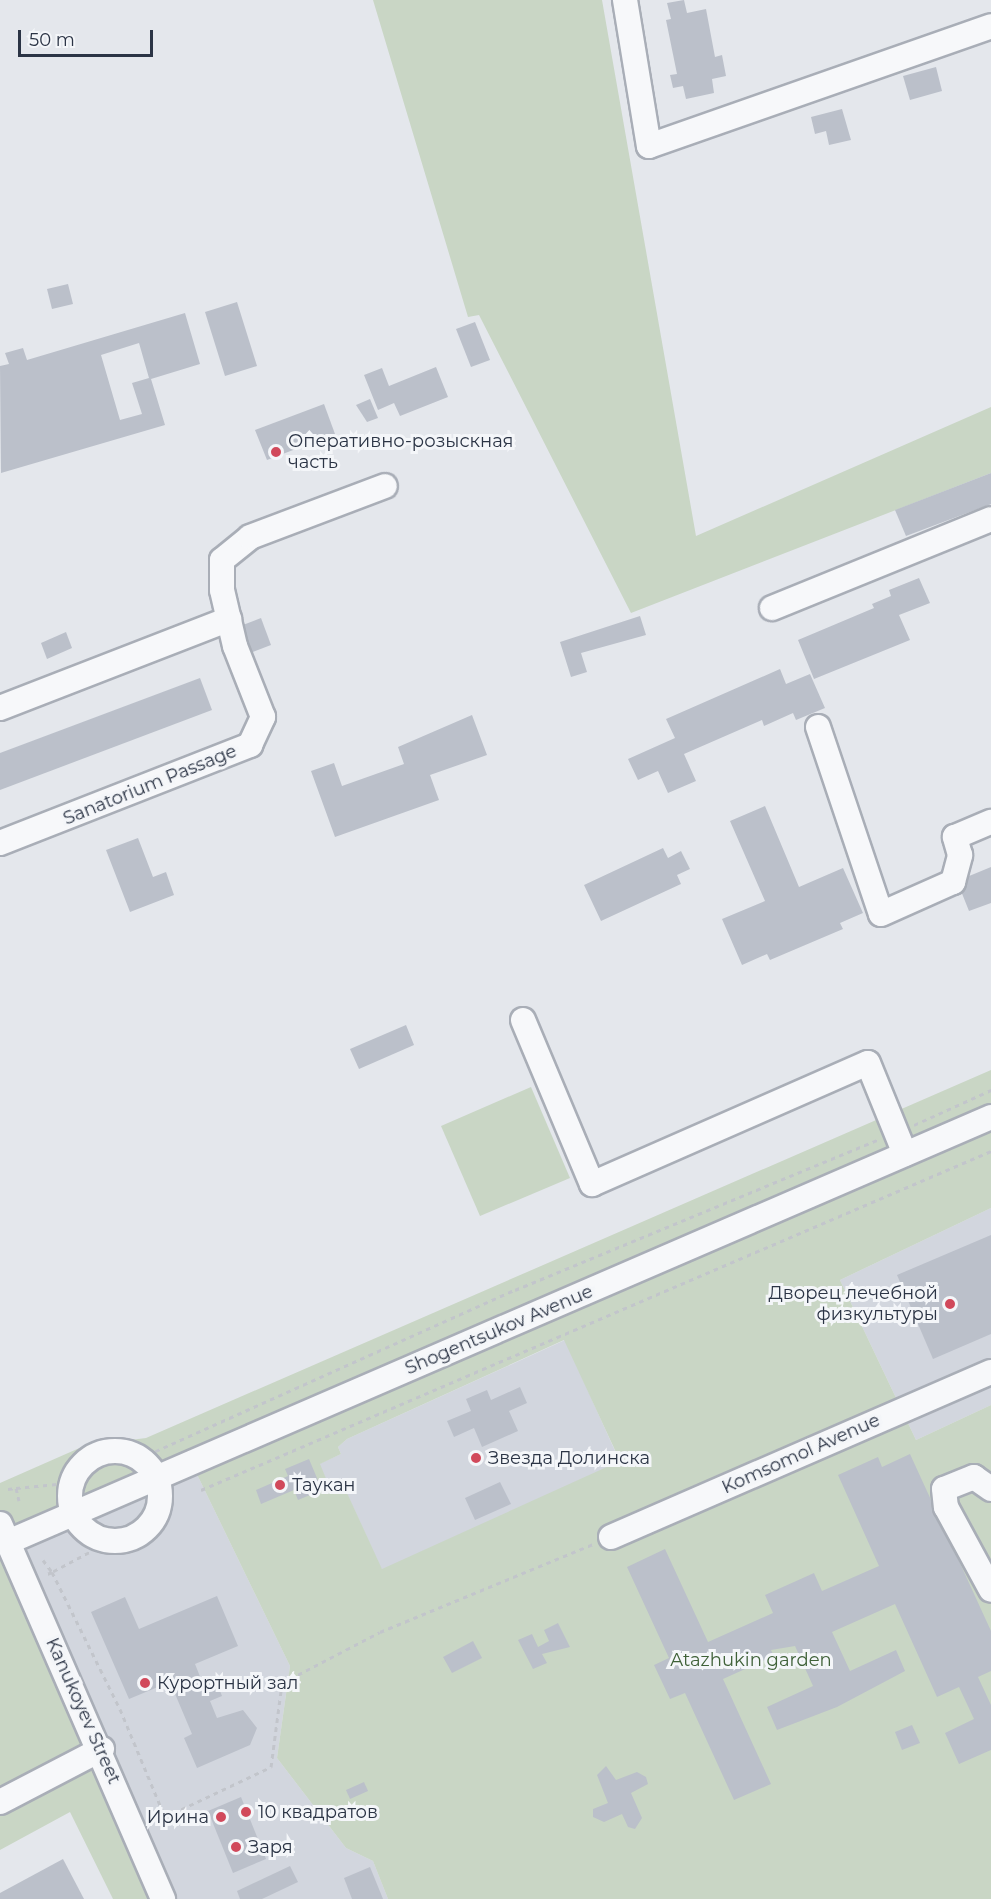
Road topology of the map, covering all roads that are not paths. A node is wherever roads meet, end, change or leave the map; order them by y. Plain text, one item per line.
1 (625, 0) edge
2 (991, 26) edge
3 (385, 486) dead end
4 (991, 519) edge
5 (772, 608) dead end
6 (229, 619) junction
7 (0, 708) edge
8 (818, 727) dead end
9 (991, 822) edge
10 (0, 843) edge
11 (524, 1020) dead end
12 (991, 1117) edge
13 (900, 1144) junction
14 (991, 1372) edge
15 (151, 1466) junction
16 (991, 1489) edge
17 (72, 1512) junction
18 (4, 1533) edge
19 (611, 1537) road end
20 (991, 1590) edge
21 (102, 1749) junction
22 (0, 1802) edge
23 (163, 1899) edge

1 - 2 street
3 - 6 street, Sanatorium Passage
4 - 5 street
6 - 7 street
6 - 10 street, Sanatorium Passage
8 - 9 street
11 - 13 street
12 - 13 street, Shogentsukov Avenue
13 - 15 street, Shogentsukov Avenue
14 - 19 street, Komsomol Avenue
15 - 17 street, Shogentsukov Avenue
15 - 17 street
15 - 17 street
16 - 20 street
17 - 18 street, Shogentsukov Avenue
18 - 21 street, Kanukoyev Street
21 - 22 street
21 - 23 street, Kanukoyev Street

